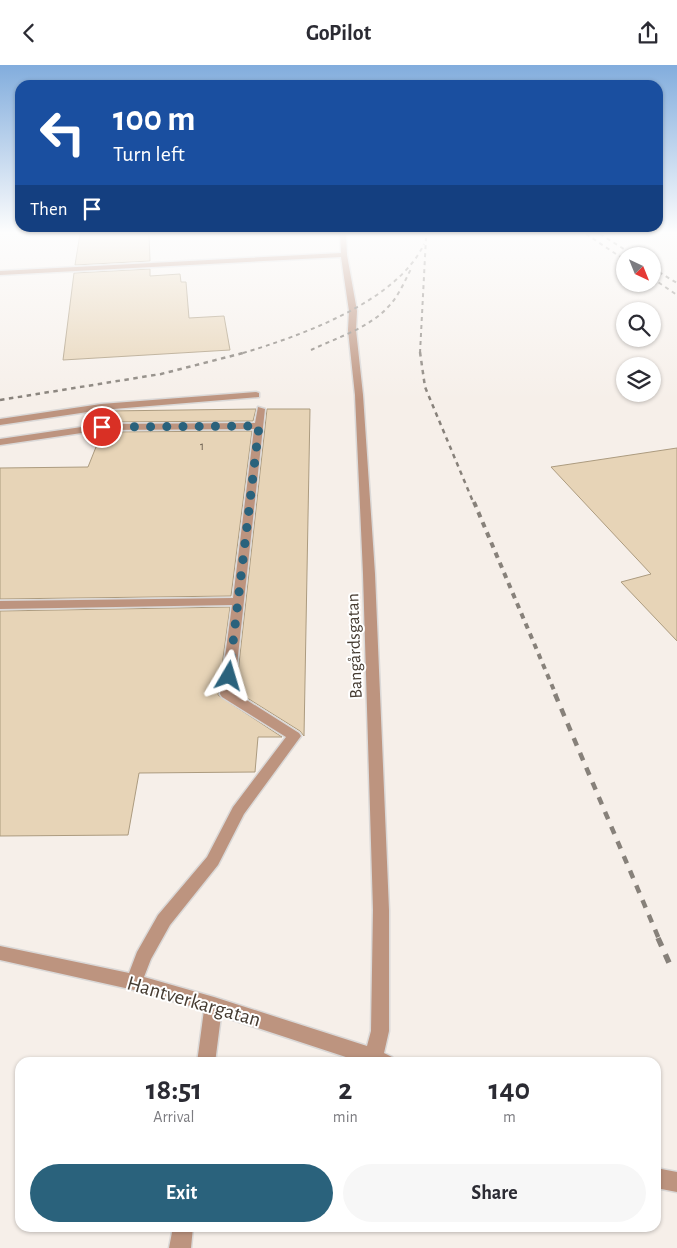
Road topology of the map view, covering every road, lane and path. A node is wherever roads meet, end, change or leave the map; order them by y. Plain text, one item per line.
1 (349, 289) edge
2 (256, 395) dead end
3 (261, 409) dead end
4 (0, 422) edge
5 (259, 426) junction
6 (0, 442) edge
7 (238, 601) junction
8 (0, 605) edge
9 (0, 953) edge
10 (134, 982) junction
11 (214, 1005) junction
12 (207, 1057) edge
13 (370, 1057) edge
14 (379, 1057) edge
15 (661, 1180) edge
16 (677, 1182) edge
17 (182, 1232) edge
18 (180, 1248) edge

1 - 14 street, Bangårdsgatan
2 - 4 street
3 - 5 street
5 - 6 street
5 - 7 street
7 - 8 street
7 - 10 street
9 - 10 street, Hantverkargatan
10 - 11 street, Hantverkargatan
11 - 12 street
11 - 13 street, Hantverkargatan
15 - 16 street
17 - 18 street

